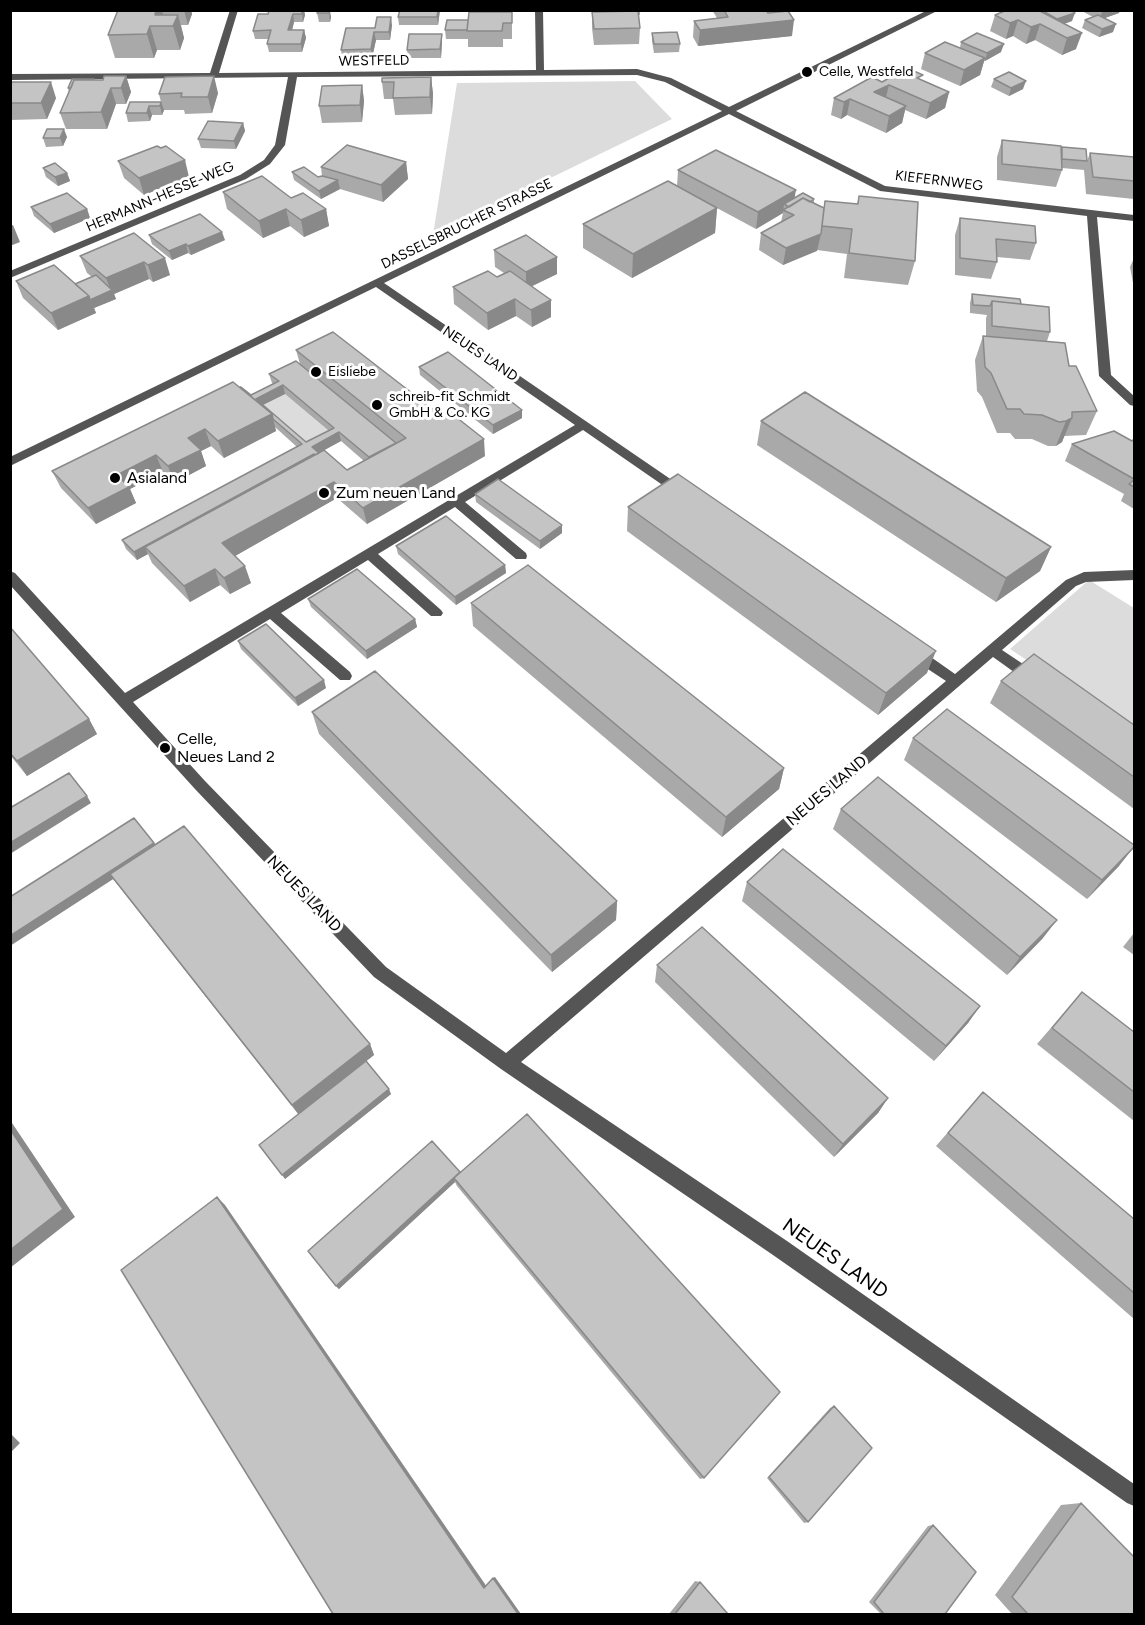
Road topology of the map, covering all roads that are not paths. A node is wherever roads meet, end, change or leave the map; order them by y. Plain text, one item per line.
1 (234, 10) edge
2 (539, 10) edge
3 (935, 10) edge
4 (540, 72) junction
5 (214, 75) junction
6 (293, 76) junction
7 (10, 77) edge
8 (730, 110) junction
9 (1092, 213) junction
10 (1134, 218) edge
11 (10, 275) edge
12 (377, 283) junction
13 (1134, 402) edge
14 (584, 424) junction
15 (10, 462) edge
16 (456, 501) junction
17 (695, 502) edge
18 (369, 553) junction
19 (521, 556) dead end
20 (1134, 574) edge
21 (10, 576) edge
22 (271, 612) junction
23 (436, 613) dead end
24 (898, 642) edge
25 (993, 651) junction
26 (345, 676) dead end
27 (957, 682) junction
28 (1045, 686) edge
29 (123, 701) junction
30 (507, 1063) junction
31 (1134, 1496) edge

1 - 5 street
2 - 4 street
3 - 8 street, DASSELSBRUCHER STRASSE
4 - 6 street, WESTFELD
4 - 8 street, WESTFELD
5 - 6 street, WESTFELD
5 - 7 street, WESTFELD
6 - 11 street, HERMANN-HESSE-WEG
8 - 9 street, KIEFERNWEG
8 - 12 street, DASSELSBRUCHER STRASSE
9 - 10 street, KIEFERNWEG
9 - 13 street
12 - 14 street, NEUES LAND
12 - 15 street, DASSELSBRUCHER STRASSE
14 - 16 street
14 - 17 street, NEUES LAND
16 - 18 street
16 - 19 street
18 - 22 street
18 - 23 street
20 - 25 street, NEUES LAND
21 - 29 street, NEUES LAND
22 - 26 street
22 - 29 street
24 - 27 street
25 - 27 street, NEUES LAND
25 - 28 street
27 - 30 street, NEUES LAND
29 - 30 street, NEUES LAND
30 - 31 street, NEUES LAND

